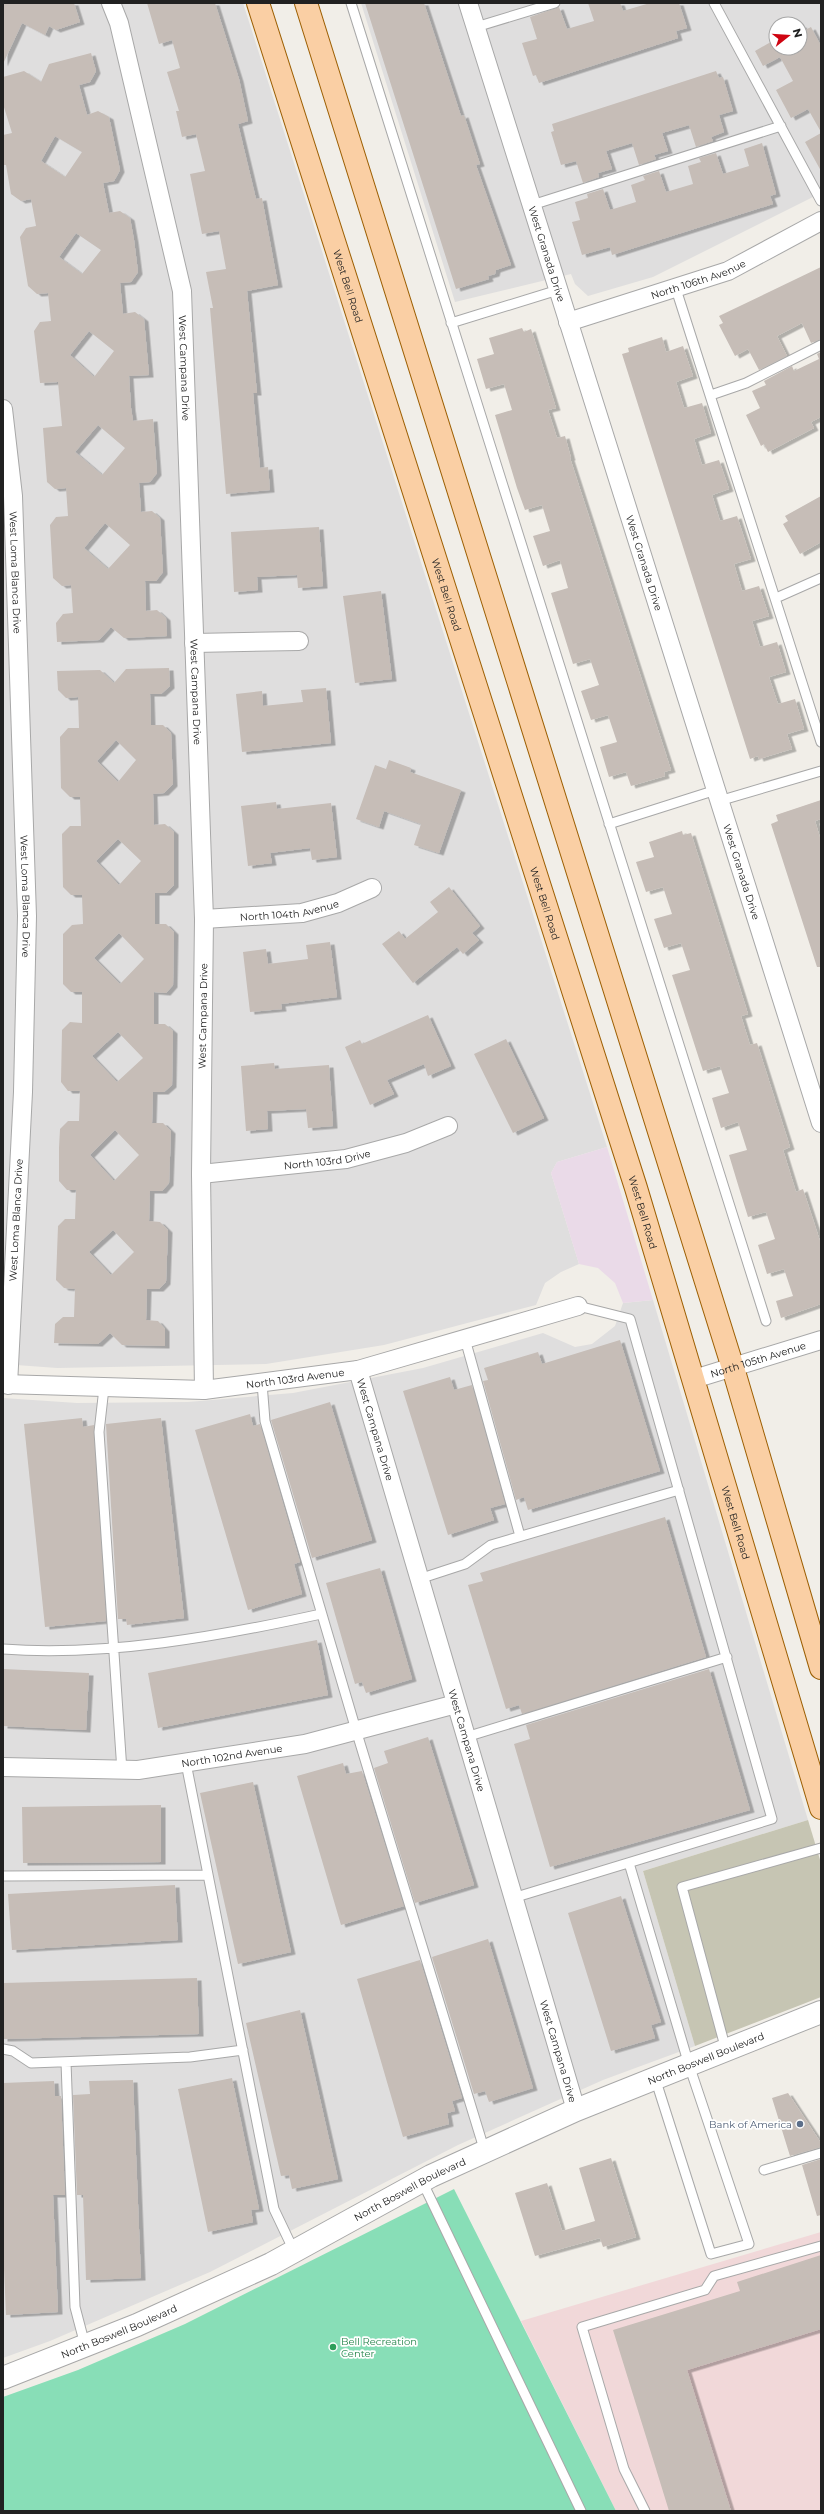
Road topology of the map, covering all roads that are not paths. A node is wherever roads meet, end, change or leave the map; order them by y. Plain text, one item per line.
1 (111, 3) edge
2 (258, 3) edge
3 (306, 3) edge
4 (351, 3) edge
5 (468, 3) edge
6 (555, 3) edge
7 (714, 3) edge
8 (476, 27) junction
9 (780, 126) junction
10 (821, 201) edge
11 (532, 206) junction
12 (821, 221) edge
13 (675, 286) junction
14 (558, 290) junction
15 (568, 322) junction
16 (452, 323) junction
17 (821, 345) edge
18 (711, 395) junction
19 (3, 409) edge
20 (821, 578) edge
21 (776, 598) junction
22 (299, 641) dead end
23 (194, 643) junction
24 (821, 742) edge
25 (821, 771) edge
26 (718, 796) junction
27 (610, 824) junction
28 (372, 888) dead end
29 (204, 919) junction
30 (821, 1123) edge
31 (448, 1126) dead end
32 (201, 1174) junction
33 (578, 1306) joint
34 (766, 1321) dead end
35 (465, 1339) junction
36 (821, 1340) edge
37 (733, 1368) junction
38 (358, 1370) junction
39 (694, 1379) junction
40 (262, 1382) junction
41 (6, 1384) edge
42 (104, 1388) junction
43 (204, 1390) junction
44 (679, 1490) junction
45 (520, 1536) junction
46 (419, 1579) junction
47 (321, 1614) junction
48 (113, 1647) junction
49 (3, 1649) edge
50 (727, 1657) junction
51 (821, 1668) edge
52 (456, 1704) junction
53 (356, 1730) junction
54 (466, 1737) junction
55 (186, 1763) junction
56 (3, 1767) edge
57 (122, 1771) junction
58 (821, 1808) edge
59 (821, 1848) edge
60 (629, 1863) junction
61 (208, 1875) junction
62 (3, 1876) edge
63 (513, 1898) junction
64 (821, 2012) edge
65 (3, 2049) edge
66 (243, 2050) junction
67 (726, 2050) junction
68 (66, 2062) junction
69 (689, 2065) junction
70 (655, 2078) junction
71 (576, 2110) junction
72 (485, 2152) junction
73 (821, 2153) edge
74 (764, 2170) dead end
75 (422, 2181) junction
76 (821, 2246) edge
77 (294, 2251) junction
78 (85, 2346) junction
79 (3, 2378) edge
80 (580, 2511) edge
81 (645, 2511) edge

1 - 23 street, West Campana Drive
2 - 39 main road, West Bell Road
3 - 37 main road
4 - 16 lane
5 - 8 street, West Granada Drive
6 - 8 lane
7 - 9 lane
8 - 11 street, West Granada Drive
9 - 10 lane
9 - 11 lane
11 - 14 street, West Granada Drive
12 - 13 street, North 106th Avenue
13 - 15 street, North 106th Avenue
13 - 18 lane
14 - 15 street, West Granada Drive
14 - 16 lane
15 - 26 street, West Granada Drive
16 - 27 lane
17 - 18 lane
18 - 21 lane
19 - 41 street, West Loma Blanca Drive
20 - 21 lane
21 - 24 lane
22 - 23 street
23 - 29 street, West Campana Drive
25 - 26 lane
26 - 27 lane
26 - 30 street, West Granada Drive
27 - 34 lane
28 - 29 street, North 104th Avenue
29 - 32 street, West Campana Drive
31 - 32 street, North 103rd Drive
32 - 43 street, West Campana Drive
33 - 35 street, North 103rd Avenue
33 - 44 lane
35 - 38 street, North 103rd Avenue
35 - 45 lane
36 - 37 street, North 105th Avenue
37 - 39 street, North 105th Avenue
37 - 51 main road
38 - 40 street, North 103rd Avenue
38 - 46 street, West Campana Drive
39 - 58 main road, West Bell Road
40 - 43 street, North 103rd Avenue
40 - 47 lane
41 - 42 street, North 103rd Avenue
42 - 43 street, North 103rd Avenue
42 - 48 lane
44 - 45 lane
44 - 50 lane
45 - 46 lane
46 - 52 street, West Campana Drive
47 - 48 lane
47 - 53 lane
48 - 49 lane
48 - 57 lane
50 - 54 lane
50 - 60 lane
52 - 53 street, North 102nd Avenue
52 - 54 street, West Campana Drive
53 - 55 street, North 102nd Avenue
53 - 72 lane
54 - 63 street, West Campana Drive
55 - 57 street, North 102nd Avenue
55 - 61 lane
56 - 57 street, North 102nd Avenue
59 - 67 lane
60 - 63 lane
60 - 69 lane
61 - 62 lane
61 - 66 lane
63 - 71 street, West Campana Drive
64 - 67 street, North Boswell Boulevard
65 - 68 lane
66 - 68 lane
66 - 77 lane
67 - 69 street, North Boswell Boulevard
68 - 78 lane
69 - 70 street, North Boswell Boulevard
69 - 70 lane
70 - 71 street, North Boswell Boulevard
71 - 72 street, North Boswell Boulevard
72 - 75 street, North Boswell Boulevard
73 - 74 lane
75 - 77 street, North Boswell Boulevard
75 - 80 lane
76 - 81 lane
77 - 78 street, North Boswell Boulevard
78 - 79 street, North Boswell Boulevard

